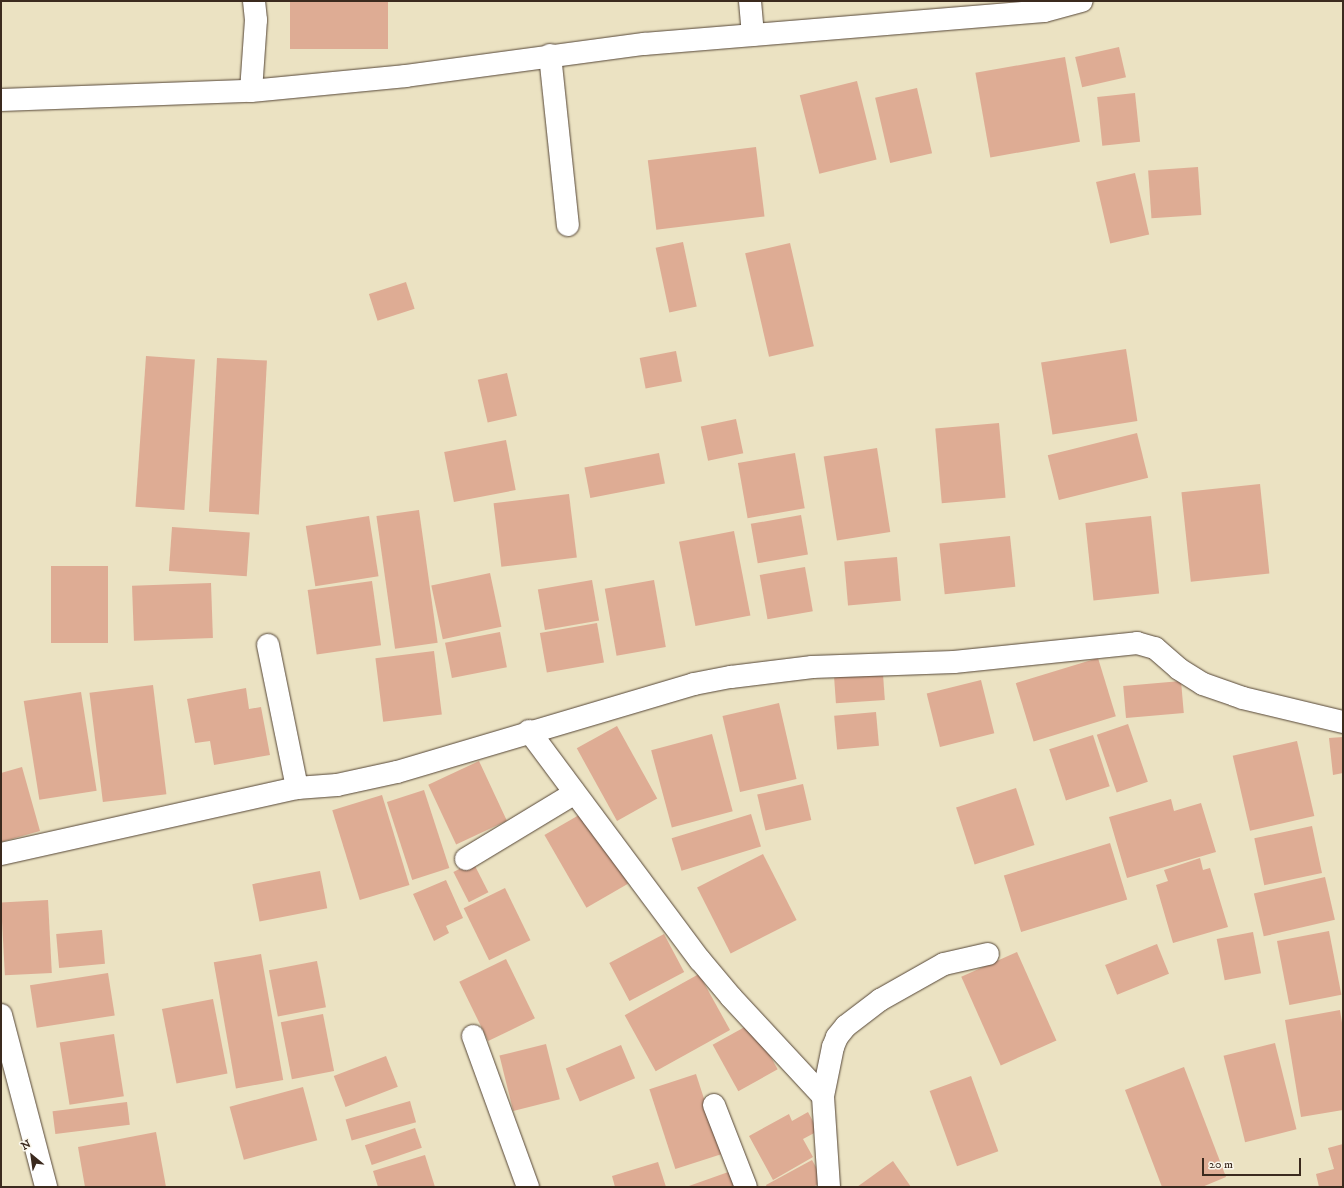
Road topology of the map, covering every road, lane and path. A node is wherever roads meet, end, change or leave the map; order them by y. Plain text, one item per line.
1 (254, 1) edge
2 (750, 1) edge
3 (1082, 1) edge
4 (1044, 6) edge
5 (752, 35) junction
6 (550, 55) junction
7 (251, 91) junction
8 (1, 100) edge
9 (568, 225) dead end
10 (268, 645) dead end
11 (1343, 722) edge
12 (529, 731) junction
13 (297, 788) junction
14 (575, 793) junction
15 (1, 854) edge
16 (466, 859) dead end
17 (988, 954) dead end
18 (1, 1015) edge
19 (473, 1036) dead end
20 (823, 1096) junction
21 (714, 1105) dead end
22 (46, 1187) edge
23 (528, 1187) edge
24 (746, 1187) edge
25 (829, 1187) edge

1 - 7 street
2 - 5 street
3 - 4 street
4 - 5 street
5 - 6 street
6 - 7 street
6 - 9 street
7 - 8 street
10 - 13 street
11 - 12 street
12 - 13 street
12 - 14 street
13 - 15 street
14 - 16 street
14 - 20 street
17 - 20 street
18 - 22 street
19 - 23 street
20 - 25 street
21 - 24 street

